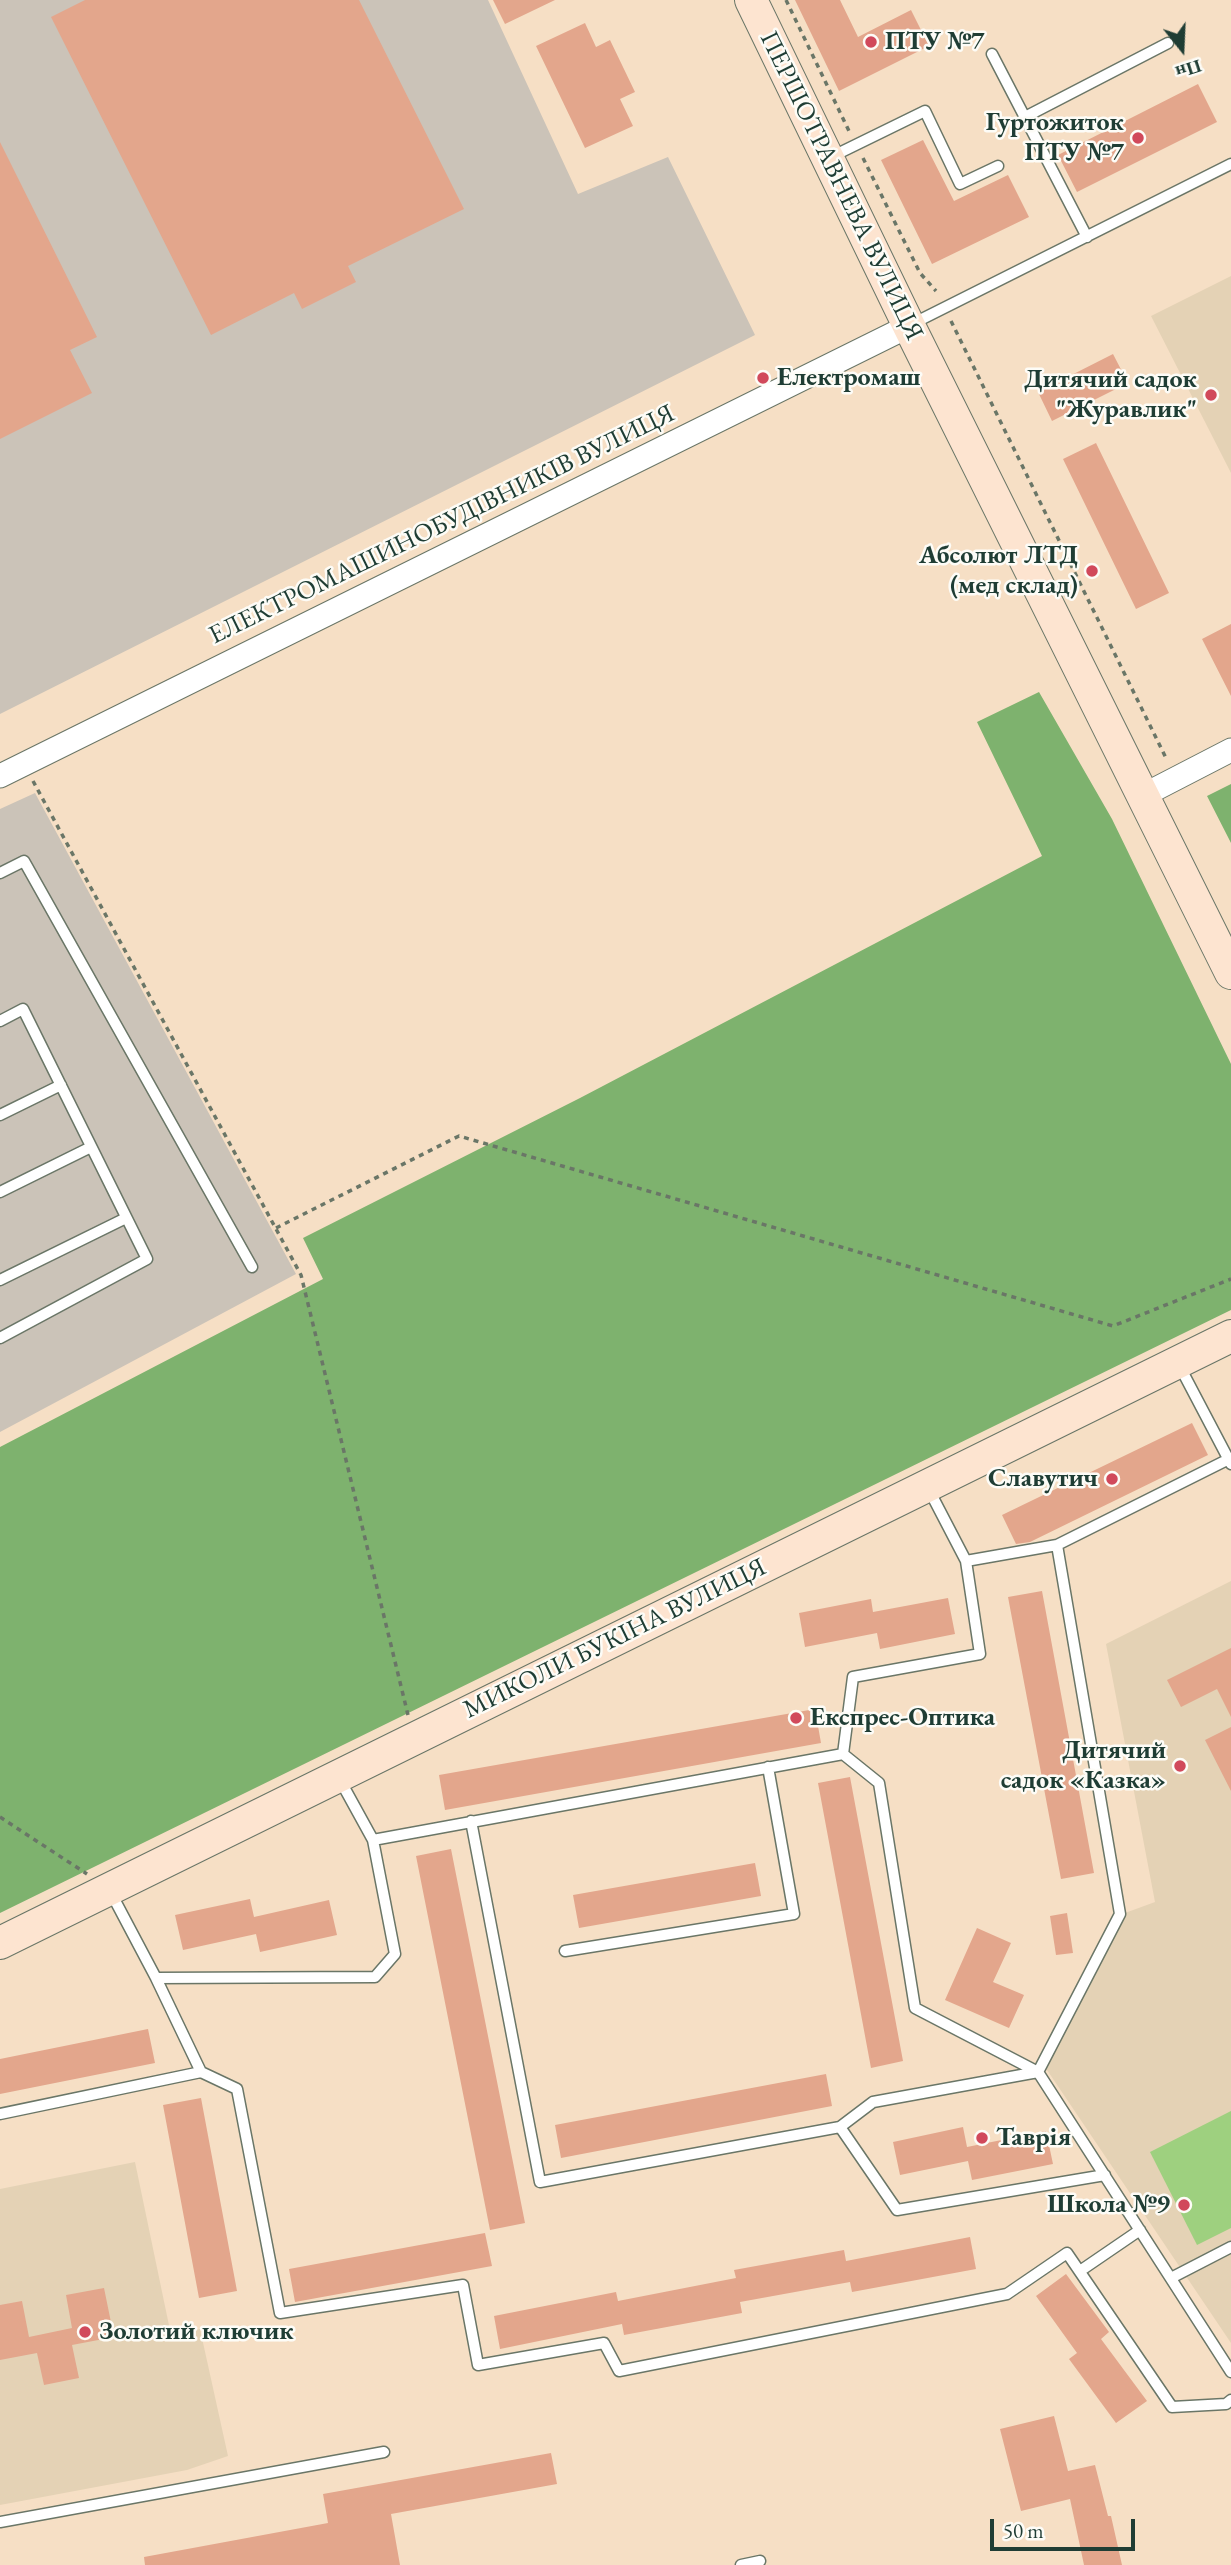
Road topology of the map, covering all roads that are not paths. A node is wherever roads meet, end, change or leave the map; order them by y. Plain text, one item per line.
1 (751, 0) edge
2 (1168, 43) dead end
3 (992, 54) dead end
4 (1025, 117) junction
5 (828, 158) junction
6 (1231, 164) edge
7 (998, 166) dead end
8 (1087, 237) junction
9 (909, 326) junction
10 (1231, 750) edge
11 (0, 776) edge
12 (1142, 796) junction
13 (0, 873) edge
14 (1231, 973) edge
15 (0, 1021) edge
16 (61, 1085) junction
17 (0, 1115) edge
18 (91, 1147) junction
19 (0, 1192) edge
20 (126, 1218) junction
21 (252, 1267) dead end
22 (0, 1280) edge
23 (1231, 1336) edge
24 (0, 1338) edge
25 (1178, 1362) junction
26 (1229, 1462) edge
27 (926, 1486) junction
28 (1058, 1545) junction
29 (965, 1561) junction
30 (843, 1754) junction
31 (768, 1767) junction
32 (338, 1776) junction
33 (471, 1821) junction
34 (373, 1840) junction
35 (109, 1889) junction
36 (0, 1943) edge
37 (565, 1951) dead end
38 (156, 1978) junction
39 (201, 2071) junction
40 (1038, 2072) junction
41 (0, 2114) edge
42 (841, 2127) junction
43 (1105, 2175) junction
44 (1140, 2230) junction
45 (1231, 2247) edge
46 (1080, 2271) junction
47 (1171, 2278) junction
48 (1231, 2372) edge
49 (1231, 2400) edge
50 (384, 2452) dead end
51 (0, 2522) edge
52 (760, 2561) dead end
53 (741, 2565) edge

1 - 5 street, ПЕРШОТРАВНЕВА ВУЛИЦЯ
2 - 4 lane
3 - 4 lane
4 - 8 lane
5 - 7 lane
5 - 9 street, ПЕРШОТРАВНЕВА ВУЛИЦЯ
6 - 8 lane
8 - 9 lane
9 - 11 street, ЕЛЕКТРОМАШИНОБУДІВНИКІВ ВУЛИЦЯ
9 - 12 street, ПЕРШОТРАВНЕВА ВУЛИЦЯ
10 - 12 street
12 - 14 street, ПЕРШОТРАВНЕВА ВУЛИЦЯ
13 - 21 lane
15 - 16 lane
16 - 17 lane
16 - 18 lane
18 - 19 lane
18 - 20 lane
20 - 22 lane
20 - 24 lane
23 - 25 street, МИКОЛИ БУКІНА ВУЛИЦЯ
25 - 26 lane
25 - 27 street, МИКОЛИ БУКІНА ВУЛИЦЯ
26 - 28 lane
27 - 29 lane
27 - 32 street, МИКОЛИ БУКІНА ВУЛИЦЯ
28 - 29 lane
28 - 40 lane
29 - 30 lane
30 - 31 lane
30 - 40 lane
31 - 33 lane
31 - 37 lane
32 - 34 lane
32 - 35 street, МИКОЛИ БУКІНА ВУЛИЦЯ
33 - 34 lane
33 - 42 lane
34 - 38 lane
35 - 36 street, МИКОЛИ БУКІНА ВУЛИЦЯ
35 - 38 lane
38 - 39 lane
39 - 41 lane
39 - 46 lane
40 - 42 lane
40 - 43 lane
42 - 43 lane
43 - 44 lane
44 - 46 lane
44 - 47 lane
45 - 47 lane
46 - 49 lane
47 - 48 lane
50 - 51 lane
52 - 53 lane

